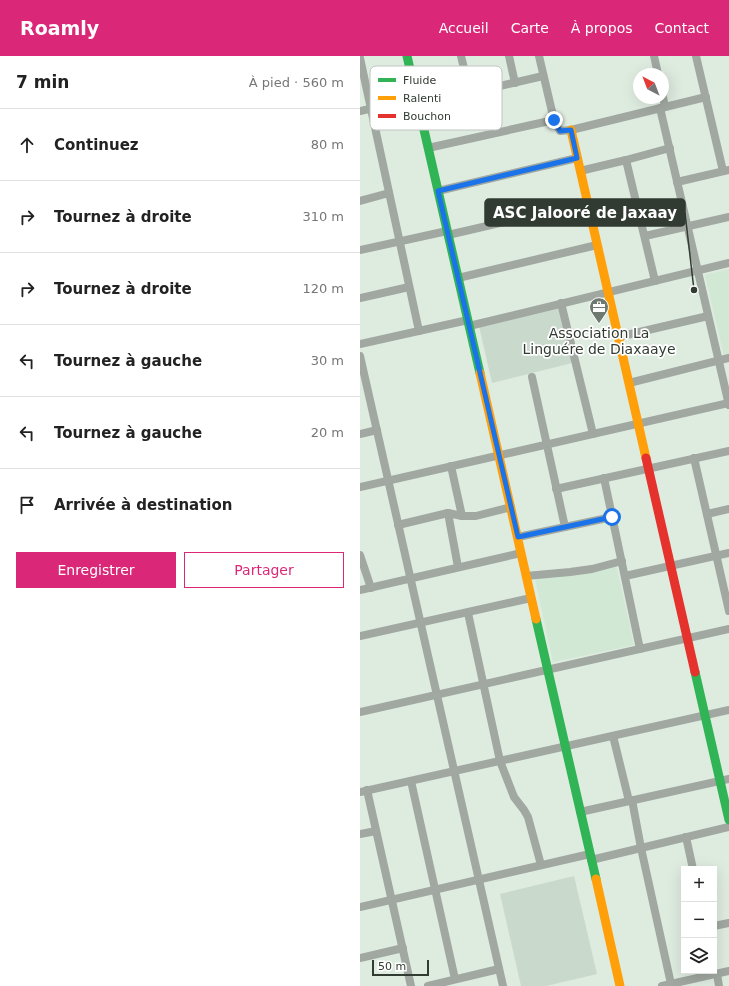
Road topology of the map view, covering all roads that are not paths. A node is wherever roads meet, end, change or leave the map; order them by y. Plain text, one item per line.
1 (407, 56) edge
2 (461, 56) edge
3 (509, 56) edge
4 (539, 56) edge
5 (654, 56) edge
6 (696, 56) edge
7 (360, 58) edge
8 (409, 66) edge
9 (463, 66) edge
10 (657, 68) edge
11 (544, 76) junction
12 (515, 83) junction
13 (502, 86) edge
14 (706, 97) junction
15 (370, 104) edge
16 (663, 104) edge
17 (663, 108) junction
18 (370, 109) edge
19 (360, 111) edge
20 (554, 120) junction
21 (375, 130) edge
22 (424, 130) edge
23 (571, 130) junction
24 (428, 148) junction
25 (670, 148) junction
26 (577, 158) junction
27 (626, 160) junction
28 (726, 170) edge
29 (580, 171) junction
30 (677, 182) junction
31 (438, 191) junction
32 (389, 194) junction
33 (360, 201) edge
34 (587, 203) junction
35 (729, 217) edge
36 (688, 226) junction
37 (448, 233) junction
38 (645, 236) junction
39 (400, 241) junction
40 (597, 245) junction
41 (360, 250) edge
42 (729, 263) edge
43 (698, 271) junction
44 (458, 278) junction
45 (655, 281) junction
46 (410, 287) junction
47 (608, 292) junction
48 (360, 298) edge
49 (561, 303) junction
50 (708, 316) junction
51 (468, 323) junction
52 (419, 331) junction
53 (618, 337) junction
54 (360, 344) edge
55 (360, 356) edge
56 (729, 358) edge
57 (719, 361) junction
58 (532, 377) dead end
59 (629, 383) junction
60 (729, 404) edge
61 (638, 424) junction
62 (377, 430) junction
63 (360, 434) edge
64 (593, 434) junction
65 (547, 445) junction
66 (729, 451) edge
67 (499, 456) junction
68 (694, 458) junction
69 (451, 466) junction
70 (648, 468) junction
71 (604, 478) junction
72 (388, 481) junction
73 (360, 487) edge
74 (556, 489) junction
75 (511, 507) junction
76 (729, 509) edge
77 (448, 513) junction
78 (707, 514) junction
79 (462, 516) junction
80 (612, 517) junction
81 (398, 525) junction
82 (565, 527) junction
83 (518, 537) junction
84 (521, 553) junction
85 (729, 554) edge
86 (360, 555) edge
87 (717, 556) junction
88 (622, 561) junction
89 (671, 566) junction
90 (458, 568) junction
91 (526, 576) junction
92 (625, 576) junction
93 (410, 579) junction
94 (371, 588) junction
95 (360, 590) edge
96 (531, 598) junction
97 (729, 611) edge
98 (468, 613) junction
99 (420, 623) junction
100 (729, 629) edge
101 (360, 636) edge
102 (687, 638) junction
103 (640, 649) junction
104 (548, 670) junction
105 (484, 684) junction
106 (437, 695) junction
107 (729, 710) edge
108 (360, 712) edge
109 (705, 716) junction
110 (613, 736) junction
111 (565, 746) junction
112 (500, 761) junction
113 (454, 771) junction
114 (411, 780) junction
115 (724, 780) edge
116 (364, 791) edge
117 (630, 801) junction
118 (580, 812) junction
119 (729, 820) edge
120 (729, 827) edge
121 (376, 831) junction
122 (360, 834) edge
123 (686, 837) junction
124 (640, 848) junction
125 (590, 857) junction
126 (541, 865) junction
127 (692, 866) edge
128 (479, 880) junction
129 (435, 890) junction
130 (392, 900) junction
131 (360, 907) edge
132 (729, 923) edge
133 (717, 925) edge
134 (403, 948) junction
135 (360, 958) edge
136 (499, 969) junction
137 (729, 971) edge
138 (716, 974) joint
139 (717, 974) edge
140 (455, 980) junction
141 (671, 984) junction
142 (411, 986) edge
143 (428, 986) edge
144 (503, 986) edge
145 (620, 986) edge
146 (662, 986) edge
147 (719, 986) edge

1 - 8 street
2 - 9 street
3 - 12 street
4 - 11 street
5 - 10 street
6 - 14 street
7 - 15 street
11 - 12 street
11 - 20 street
12 - 13 street
14 - 17 street
14 - 28 street
16 - 17 street
17 - 23 street
17 - 25 street
18 - 19 street
20 - 23 street
20 - 24 street
21 - 32 street
22 - 24 street
23 - 26 street
24 - 31 street
25 - 27 street
25 - 30 street
26 - 29 street
26 - 31 street
27 - 29 street
27 - 38 street
28 - 30 street
29 - 34 street
30 - 36 street
31 - 37 street
32 - 33 street
32 - 39 street
34 - 37 street
34 - 40 street
35 - 36 street
36 - 38 street
36 - 43 street
37 - 39 street
37 - 44 street
38 - 45 street
39 - 41 street
39 - 46 street
40 - 44 street
40 - 47 street
42 - 43 street
43 - 45 street
43 - 50 street
44 - 51 street
45 - 47 street
46 - 48 street
46 - 52 street
47 - 49 street
47 - 53 street
49 - 51 street
49 - 64 street
50 - 53 street
50 - 57 street
51 - 52 street
51 - 67 street
52 - 54 street
53 - 59 street
55 - 62 street
56 - 57 street
57 - 59 street
57 - 60 street
58 - 65 street
59 - 61 street
60 - 61 street
61 - 64 street
61 - 70 street
62 - 63 street
62 - 72 street
64 - 65 street
65 - 67 street
65 - 74 street
66 - 68 street
67 - 69 street
67 - 75 street
68 - 70 street
68 - 78 street
69 - 72 street
69 - 79 street
70 - 71 street
70 - 89 street
71 - 74 street
71 - 80 street
72 - 73 street
72 - 81 street
74 - 82 street
75 - 79 street
75 - 83 street
76 - 78 street
77 - 79 street
77 - 81 street
77 - 90 street
78 - 87 street
80 - 82 street
80 - 88 street
81 - 93 street
82 - 83 street
83 - 84 street
84 - 90 street
84 - 91 street
85 - 87 street
86 - 94 street
87 - 89 street
87 - 97 street
88 - 91 street
88 - 92 street
89 - 92 street
89 - 102 street
90 - 93 street
91 - 96 street
92 - 103 street
93 - 94 street
93 - 99 street
94 - 95 street
96 - 98 street
96 - 104 street
98 - 99 street
98 - 105 street
99 - 101 street
99 - 106 street
100 - 102 street
102 - 103 street
102 - 109 street
103 - 104 street
104 - 105 street
104 - 111 street
105 - 106 street
105 - 112 street
106 - 108 street
106 - 113 street
107 - 109 street
109 - 110 street
109 - 115 street
110 - 111 street
110 - 117 street
111 - 112 street
111 - 118 street
112 - 113 street
112 - 126 street
113 - 114 street
113 - 128 street
114 - 116 street
114 - 129 street
115 - 117 street
115 - 119 street
116 - 121 street
117 - 118 street
117 - 124 street
118 - 125 street
120 - 123 street
121 - 122 street
121 - 130 street
123 - 124 street
123 - 127 street
124 - 125 street
124 - 141 street
125 - 126 street
125 - 145 street
126 - 128 street
128 - 129 street
128 - 136 street
129 - 130 street
129 - 140 street
130 - 131 street
130 - 134 street
132 - 133 street
134 - 135 street
134 - 142 street
136 - 140 street
136 - 144 street
137 - 139 street
138 - 141 street
138 - 147 street
140 - 143 street
141 - 146 street

